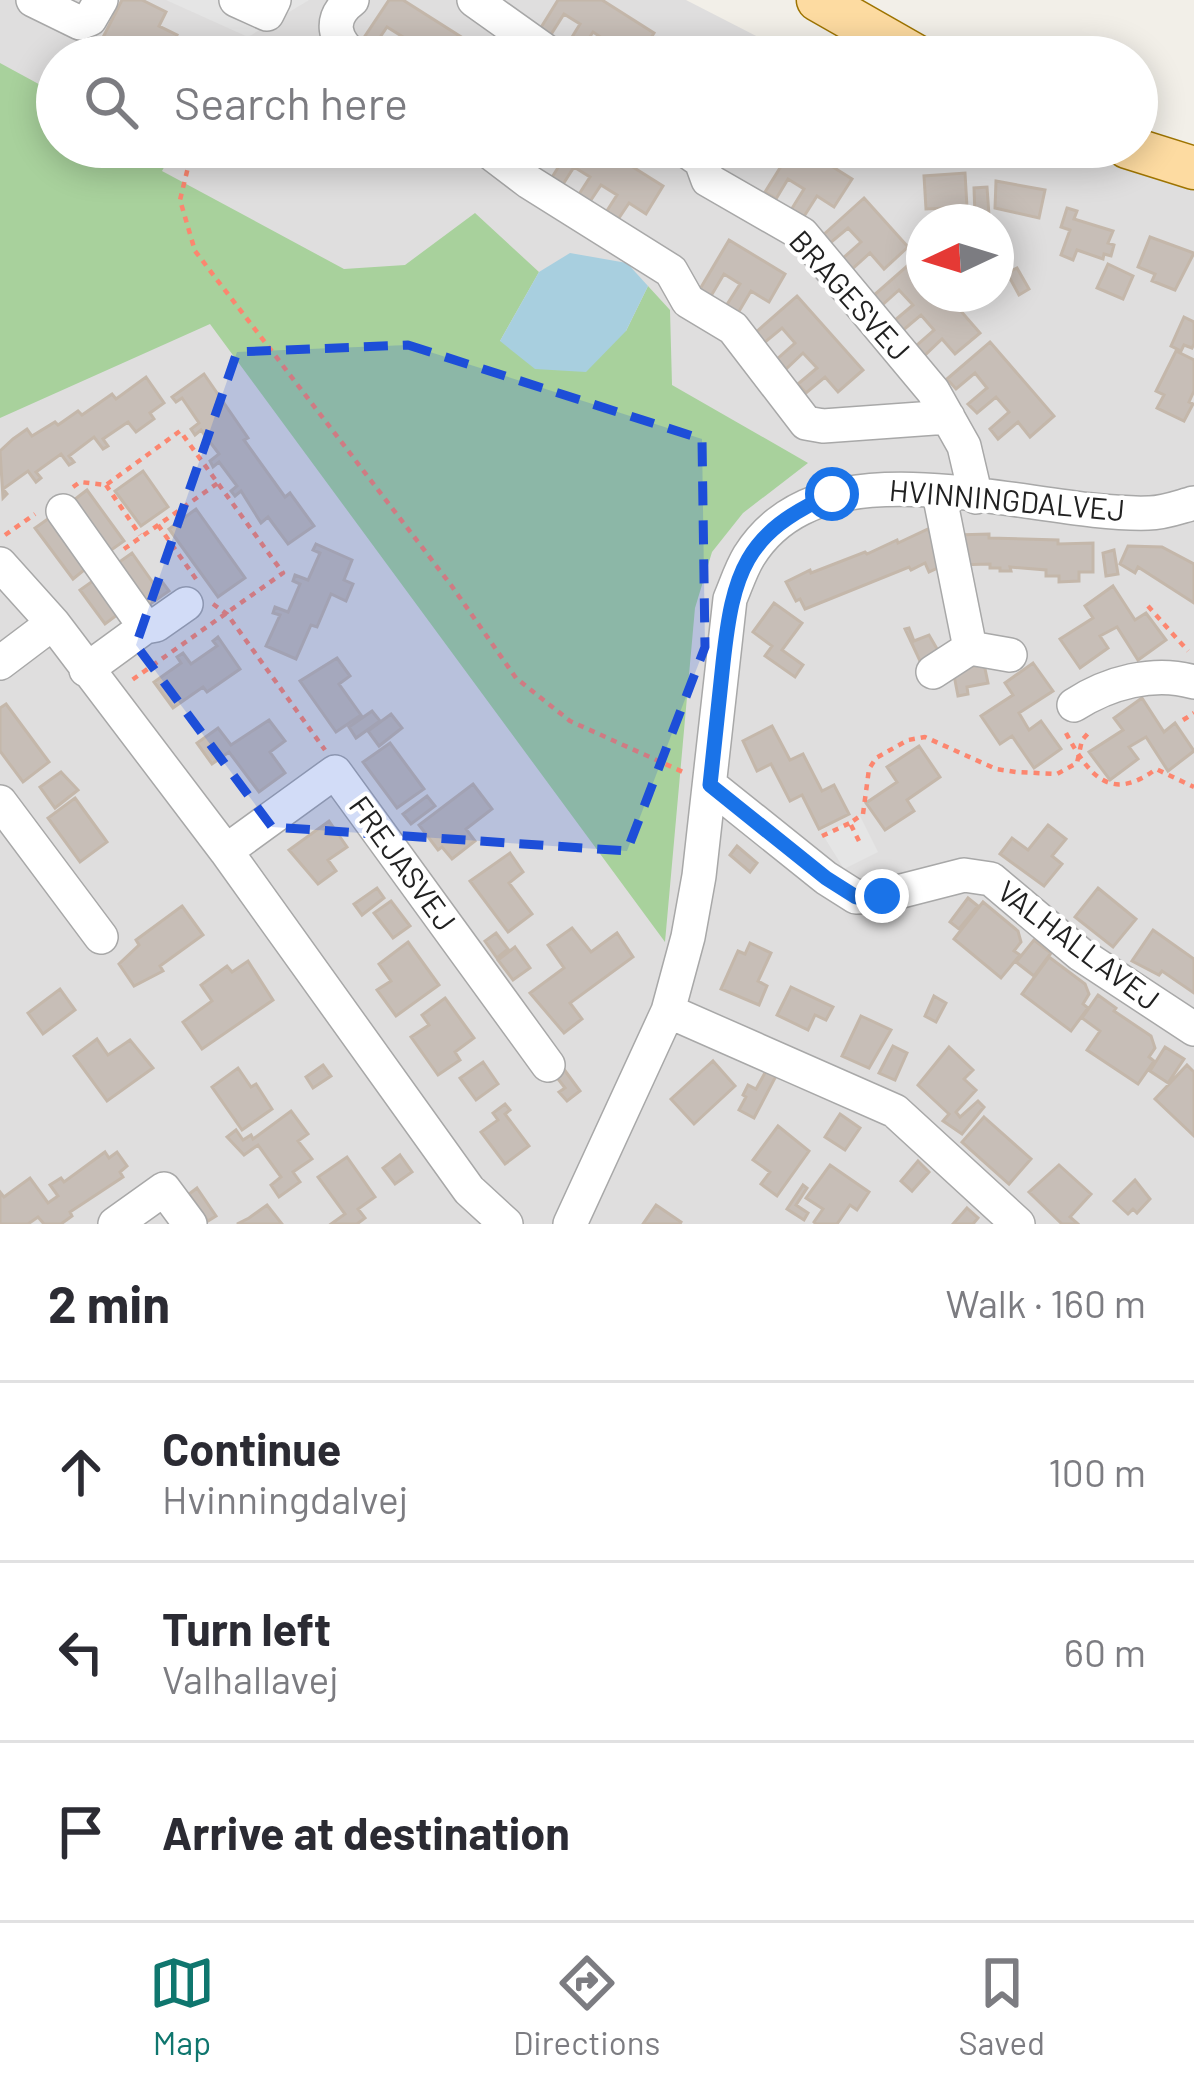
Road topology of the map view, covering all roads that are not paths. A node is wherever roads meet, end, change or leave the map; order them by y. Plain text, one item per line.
1 (33, 0) edge
2 (101, 0) edge
3 (236, 0) edge
4 (274, 0) edge
5 (352, 0) edge
6 (474, 0) edge
7 (818, 0) edge
8 (344, 36) edge
9 (525, 36) edge
10 (881, 36) edge
11 (1158, 157) edge
12 (511, 168) edge
13 (704, 168) edge
14 (1194, 168) edge
15 (948, 417) junction
16 (939, 494) junction
17 (976, 497) junction
18 (1194, 503) edge
19 (56, 505) road end
20 (0, 564) edge
21 (198, 595) road end
22 (53, 623) junction
23 (145, 627) junction
24 (970, 648) junction
25 (1010, 655) dead end
26 (0, 663) edge
27 (933, 672) dead end
28 (97, 684) junction
29 (1192, 691) edge
30 (1083, 699) road end
31 (710, 785) junction
32 (0, 802) edge
33 (226, 851) junction
34 (101, 937) dead end
35 (668, 1011) junction
36 (1194, 1029) edge
37 (548, 1065) dead end
38 (115, 1224) edge
39 (190, 1224) edge
40 (506, 1224) edge
41 (570, 1224) edge
42 (1018, 1224) edge

1 - 2 street
3 - 4 street
5 - 8 street
6 - 9 street
7 - 10 main road
11 - 14 main road
12 - 15 street
13 - 15 street, BRAGESVEJ
15 - 17 street, BRAGESVEJ
16 - 17 street, HVINNINGDALVEJ
16 - 24 street
16 - 31 street, HVINNINGDALVEJ
17 - 18 street, HVINNINGDALVEJ
19 - 23 street
20 - 22 street
21 - 23 street
22 - 26 street
22 - 28 street
23 - 28 street
24 - 25 street
24 - 27 street
28 - 33 street
29 - 30 street
31 - 35 street, HVINNINGDALVEJ
31 - 36 street, VALHALLAVEJ
32 - 34 street
33 - 37 street, FREJASVEJ
33 - 40 street
35 - 41 street, HVINNINGDALVEJ
35 - 42 street
38 - 39 street

